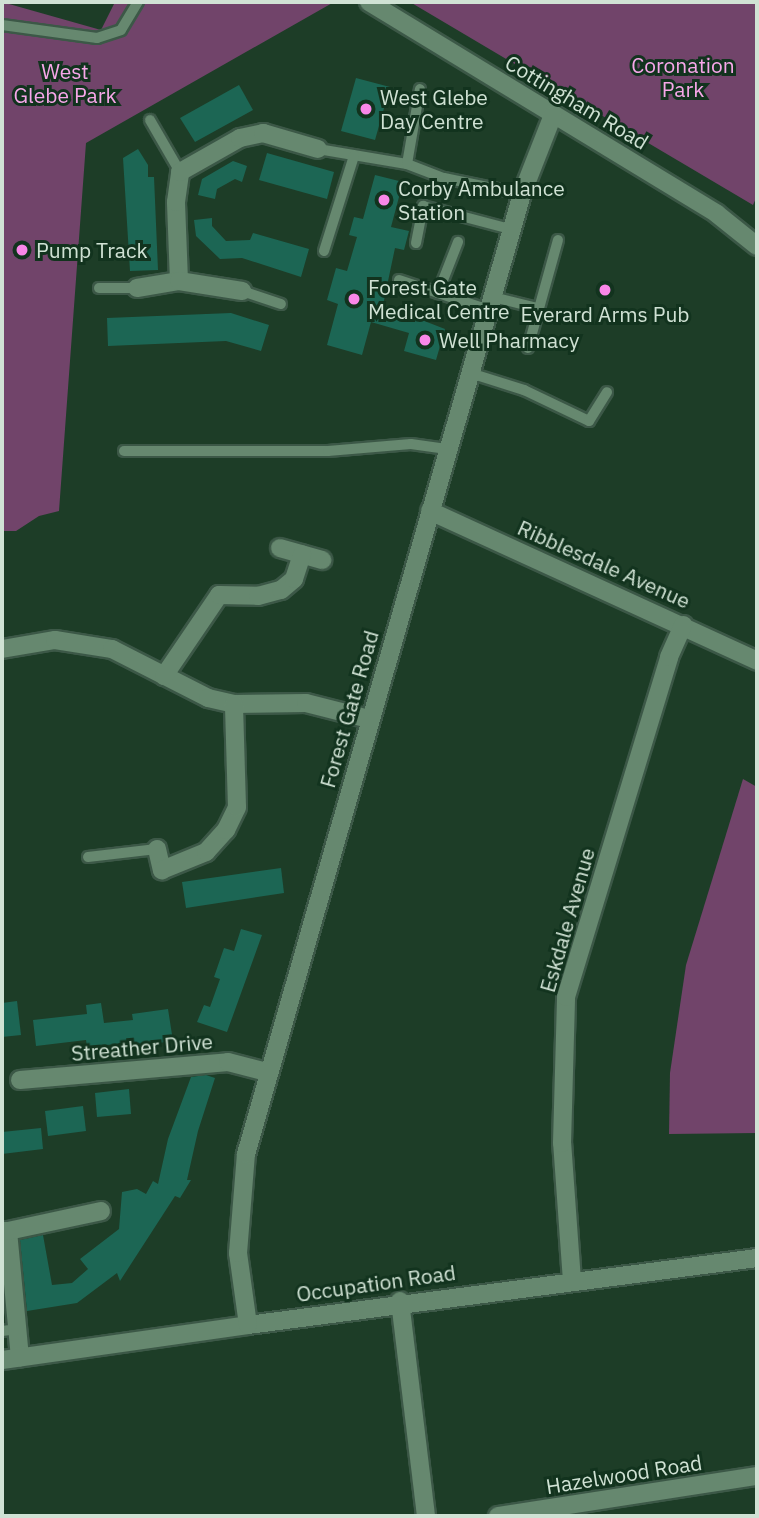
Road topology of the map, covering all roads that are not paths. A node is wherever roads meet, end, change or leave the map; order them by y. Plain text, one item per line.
1 (138, 2) edge
2 (369, 2) edge
3 (2, 25) edge
4 (420, 89) dead end
5 (552, 115) junction
6 (150, 120) dead end
7 (318, 149) joint
8 (354, 156) junction
9 (407, 164) junction
10 (180, 172) junction
11 (522, 194) junction
12 (513, 230) junction
13 (558, 240) dead end
14 (458, 242) dead end
15 (416, 243) dead end
16 (757, 246) edge
17 (324, 251) dead end
18 (398, 280) dead end
19 (179, 281) junction
20 (100, 288) dead end
21 (137, 288) joint
22 (242, 291) joint
23 (438, 293) junction
24 (281, 304) dead end
25 (491, 304) junction
26 (537, 308) junction
27 (528, 348) dead end
28 (470, 373) junction
29 (607, 392) dead end
30 (447, 449) junction
31 (124, 451) dead end
32 (430, 511) junction
33 (280, 548) dead end
34 (302, 554) junction
35 (322, 560) dead end
36 (683, 625) junction
37 (2, 649) edge
38 (757, 661) edge
39 (164, 676) junction
40 (234, 704) junction
41 (369, 719) junction
42 (157, 849) joint
43 (88, 857) dead end
44 (267, 1072) junction
45 (20, 1080) dead end
46 (101, 1211) dead end
47 (5, 1231) edge
48 (757, 1258) edge
49 (572, 1281) junction
50 (400, 1301) junction
51 (248, 1325) junction
52 (10, 1330) edge
53 (20, 1357) junction
54 (2, 1360) edge
55 (757, 1476) edge
56 (426, 1516) edge
57 (498, 1516) edge

1 - 3 lane
2 - 5 street, Cottingham Road
4 - 9 lane
5 - 11 street, Forest Gate Road
5 - 16 street, Cottingham Road
6 - 10 lane
7 - 8 lane
7 - 10 street
8 - 9 lane
8 - 17 lane
9 - 11 lane
10 - 19 street
11 - 12 street, Forest Gate Road
12 - 15 lane
12 - 25 street, Forest Gate Road
13 - 26 lane
14 - 23 lane
18 - 23 lane
19 - 21 street
19 - 22 street
20 - 21 lane
22 - 24 lane
23 - 25 lane
25 - 26 lane
25 - 28 street, Forest Gate Road
26 - 27 lane
28 - 29 lane
28 - 30 street, Forest Gate Road
30 - 31 lane
30 - 32 street, Forest Gate Road
32 - 36 street, Ribblesdale Avenue
32 - 41 street, Forest Gate Road
33 - 34 street
34 - 35 street
34 - 39 street
36 - 38 street, Ribblesdale Avenue
36 - 49 street, Eskdale Avenue
37 - 39 street
39 - 40 street
40 - 41 street
40 - 42 street
41 - 44 street, Forest Gate Road
42 - 43 lane
44 - 45 street, Streather Drive
44 - 51 street, Forest Gate Road
46 - 47 street
47 - 52 street
48 - 49 street, Occupation Road
49 - 50 street, Occupation Road
50 - 51 street, Occupation Road
50 - 56 street
51 - 53 street, Occupation Road
52 - 53 street
53 - 54 street, Occupation Road
55 - 57 street, Hazelwood Road

